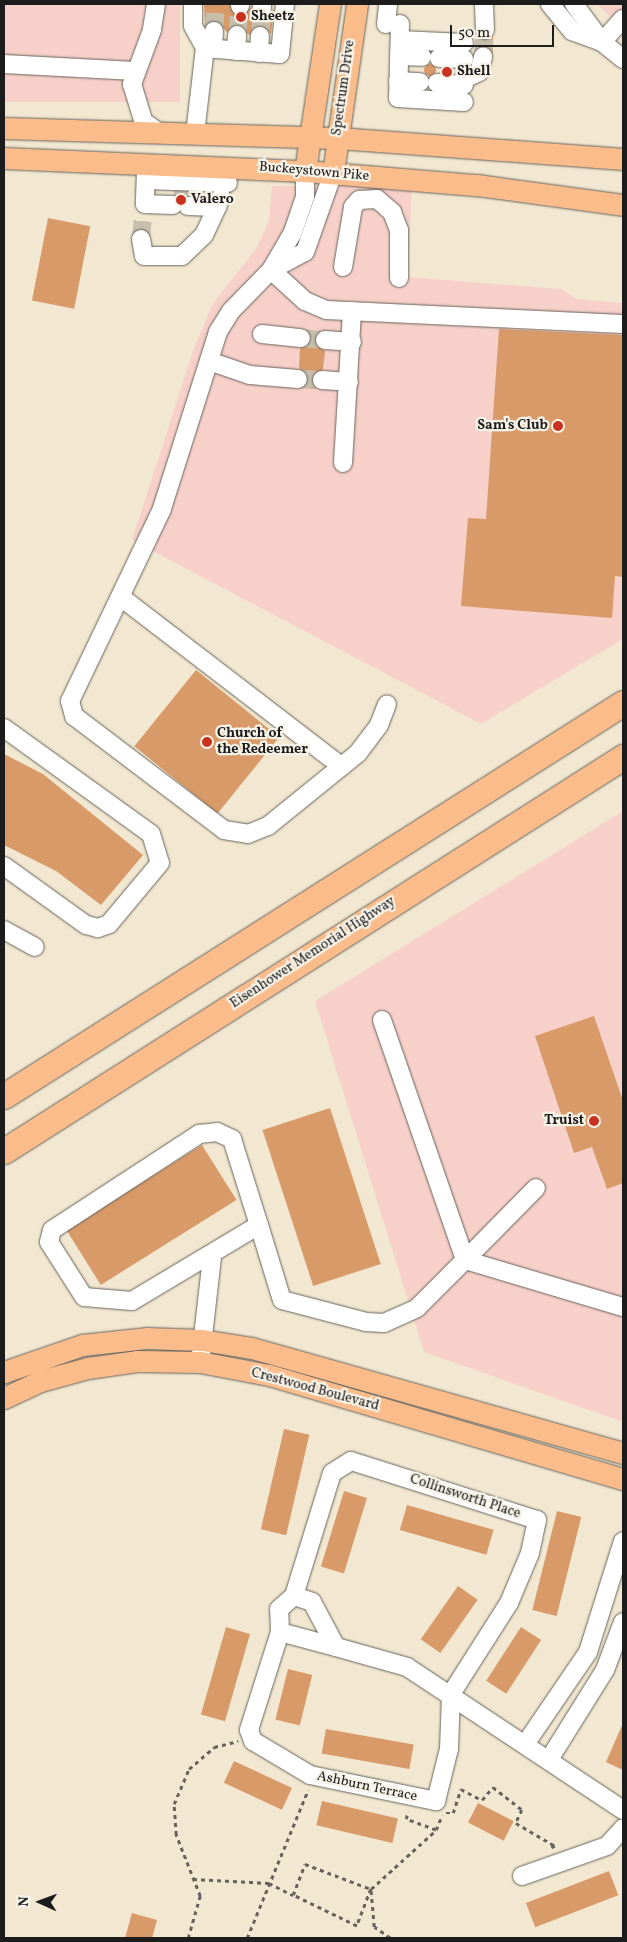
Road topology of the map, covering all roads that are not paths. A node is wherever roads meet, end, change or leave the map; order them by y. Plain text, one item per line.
1 (156, 4) edge
2 (193, 4) edge
3 (284, 4) edge
4 (330, 4) edge
5 (357, 4) edge
6 (388, 4) edge
7 (484, 4) edge
8 (550, 4) edge
9 (574, 4) edge
10 (623, 19) edge
11 (485, 30) tunnel mouth
12 (214, 31) tunnel mouth
13 (396, 36) junction
14 (602, 42) junction
15 (209, 49) junction
16 (483, 57) tunnel mouth
17 (623, 59) edge
18 (4, 64) edge
19 (134, 72) junction
20 (398, 81) junction
21 (464, 89) junction
22 (4, 128) edge
23 (161, 134) junction
24 (195, 134) junction
25 (310, 137) junction
26 (338, 138) junction
27 (4, 158) edge
28 (623, 159) edge
29 (306, 171) junction
30 (333, 173) junction
31 (224, 188) junction
32 (145, 192) junction
33 (623, 205) edge
34 (141, 239) tunnel mouth
35 (343, 267) dead end
36 (270, 270) junction
37 (399, 278) dead end
38 (352, 311) junction
39 (623, 324) edge
40 (262, 334) dead end
41 (301, 338) tunnel mouth
42 (326, 340) tunnel mouth
43 (352, 342) junction
44 (209, 362) junction
45 (298, 378) tunnel mouth
46 (322, 380) tunnel mouth
47 (349, 382) junction
48 (343, 463) dead end
49 (122, 598) junction
50 (623, 703) edge
51 (387, 704) dead end
52 (4, 728) edge
53 (623, 757) edge
54 (342, 767) junction
55 (4, 866) edge
56 (4, 930) edge
57 (35, 947) dead end
58 (382, 1020) dead end
59 (4, 1096) edge
60 (4, 1151) edge
61 (536, 1188) dead end
62 (259, 1225) junction
63 (212, 1257) junction
64 (465, 1260) junction
65 (623, 1307) edge
66 (202, 1340) junction
67 (200, 1362) junction
68 (4, 1372) edge
69 (4, 1398) edge
70 (623, 1454) edge
71 (623, 1479) edge
72 (623, 1541) edge
73 (294, 1596) junction
74 (623, 1622) edge
75 (280, 1632) junction
76 (336, 1647) junction
77 (450, 1694) junction
78 (526, 1743) junction
79 (550, 1758) junction
80 (623, 1810) edge
81 (623, 1828) edge
82 (522, 1876) dead end

1 - 19 street
2 - 15 street
3 - 15 street
4 - 25 main road, Spectrum Drive
5 - 26 main road, Spectrum Drive
6 - 13 street
7 - 11 street
8 - 14 street
9 - 14 street
10 - 14 street
12 - 15 street
13 - 13 street
13 - 20 street
14 - 17 street
15 - 24 street
16 - 21 street
18 - 19 street
19 - 23 street
20 - 21 street
20 - 21 street
22 - 23 main road
23 - 24 main road
24 - 25 main road
25 - 26 main road
25 - 29 main road, Spectrum Drive
26 - 28 main road
26 - 30 main road, Spectrum Drive
27 - 32 main road, Buckeystown Pike
29 - 30 main road, Buckeystown Pike
29 - 31 main road, Buckeystown Pike
29 - 36 street
30 - 33 main road, Buckeystown Pike
30 - 36 street
31 - 32 main road, Buckeystown Pike
31 - 32 street
31 - 34 street
35 - 37 street
36 - 38 street
36 - 44 street
38 - 39 street
38 - 43 street
40 - 41 street
42 - 43 street
43 - 47 street
44 - 45 street
44 - 49 street
46 - 47 street
47 - 48 street
49 - 54 street
49 - 54 street
50 - 59 highway
51 - 54 street
52 - 55 street
53 - 60 highway, Eisenhower Memorial Highway
56 - 57 street
58 - 64 street
61 - 64 street
62 - 63 street
62 - 63 street
62 - 64 street
63 - 66 street
64 - 65 street
66 - 67 street
66 - 68 main road, Crestwood Boulevard
66 - 70 main road, Crestwood Boulevard
67 - 69 main road, Crestwood Boulevard
67 - 71 main road, Crestwood Boulevard
72 - 78 street
73 - 75 street
73 - 76 street
73 - 77 street, Collinsworth Place
74 - 79 street
75 - 76 street
75 - 77 street, Ashburn Terrace
76 - 77 street
77 - 78 street
78 - 79 street
79 - 80 street
81 - 82 street

